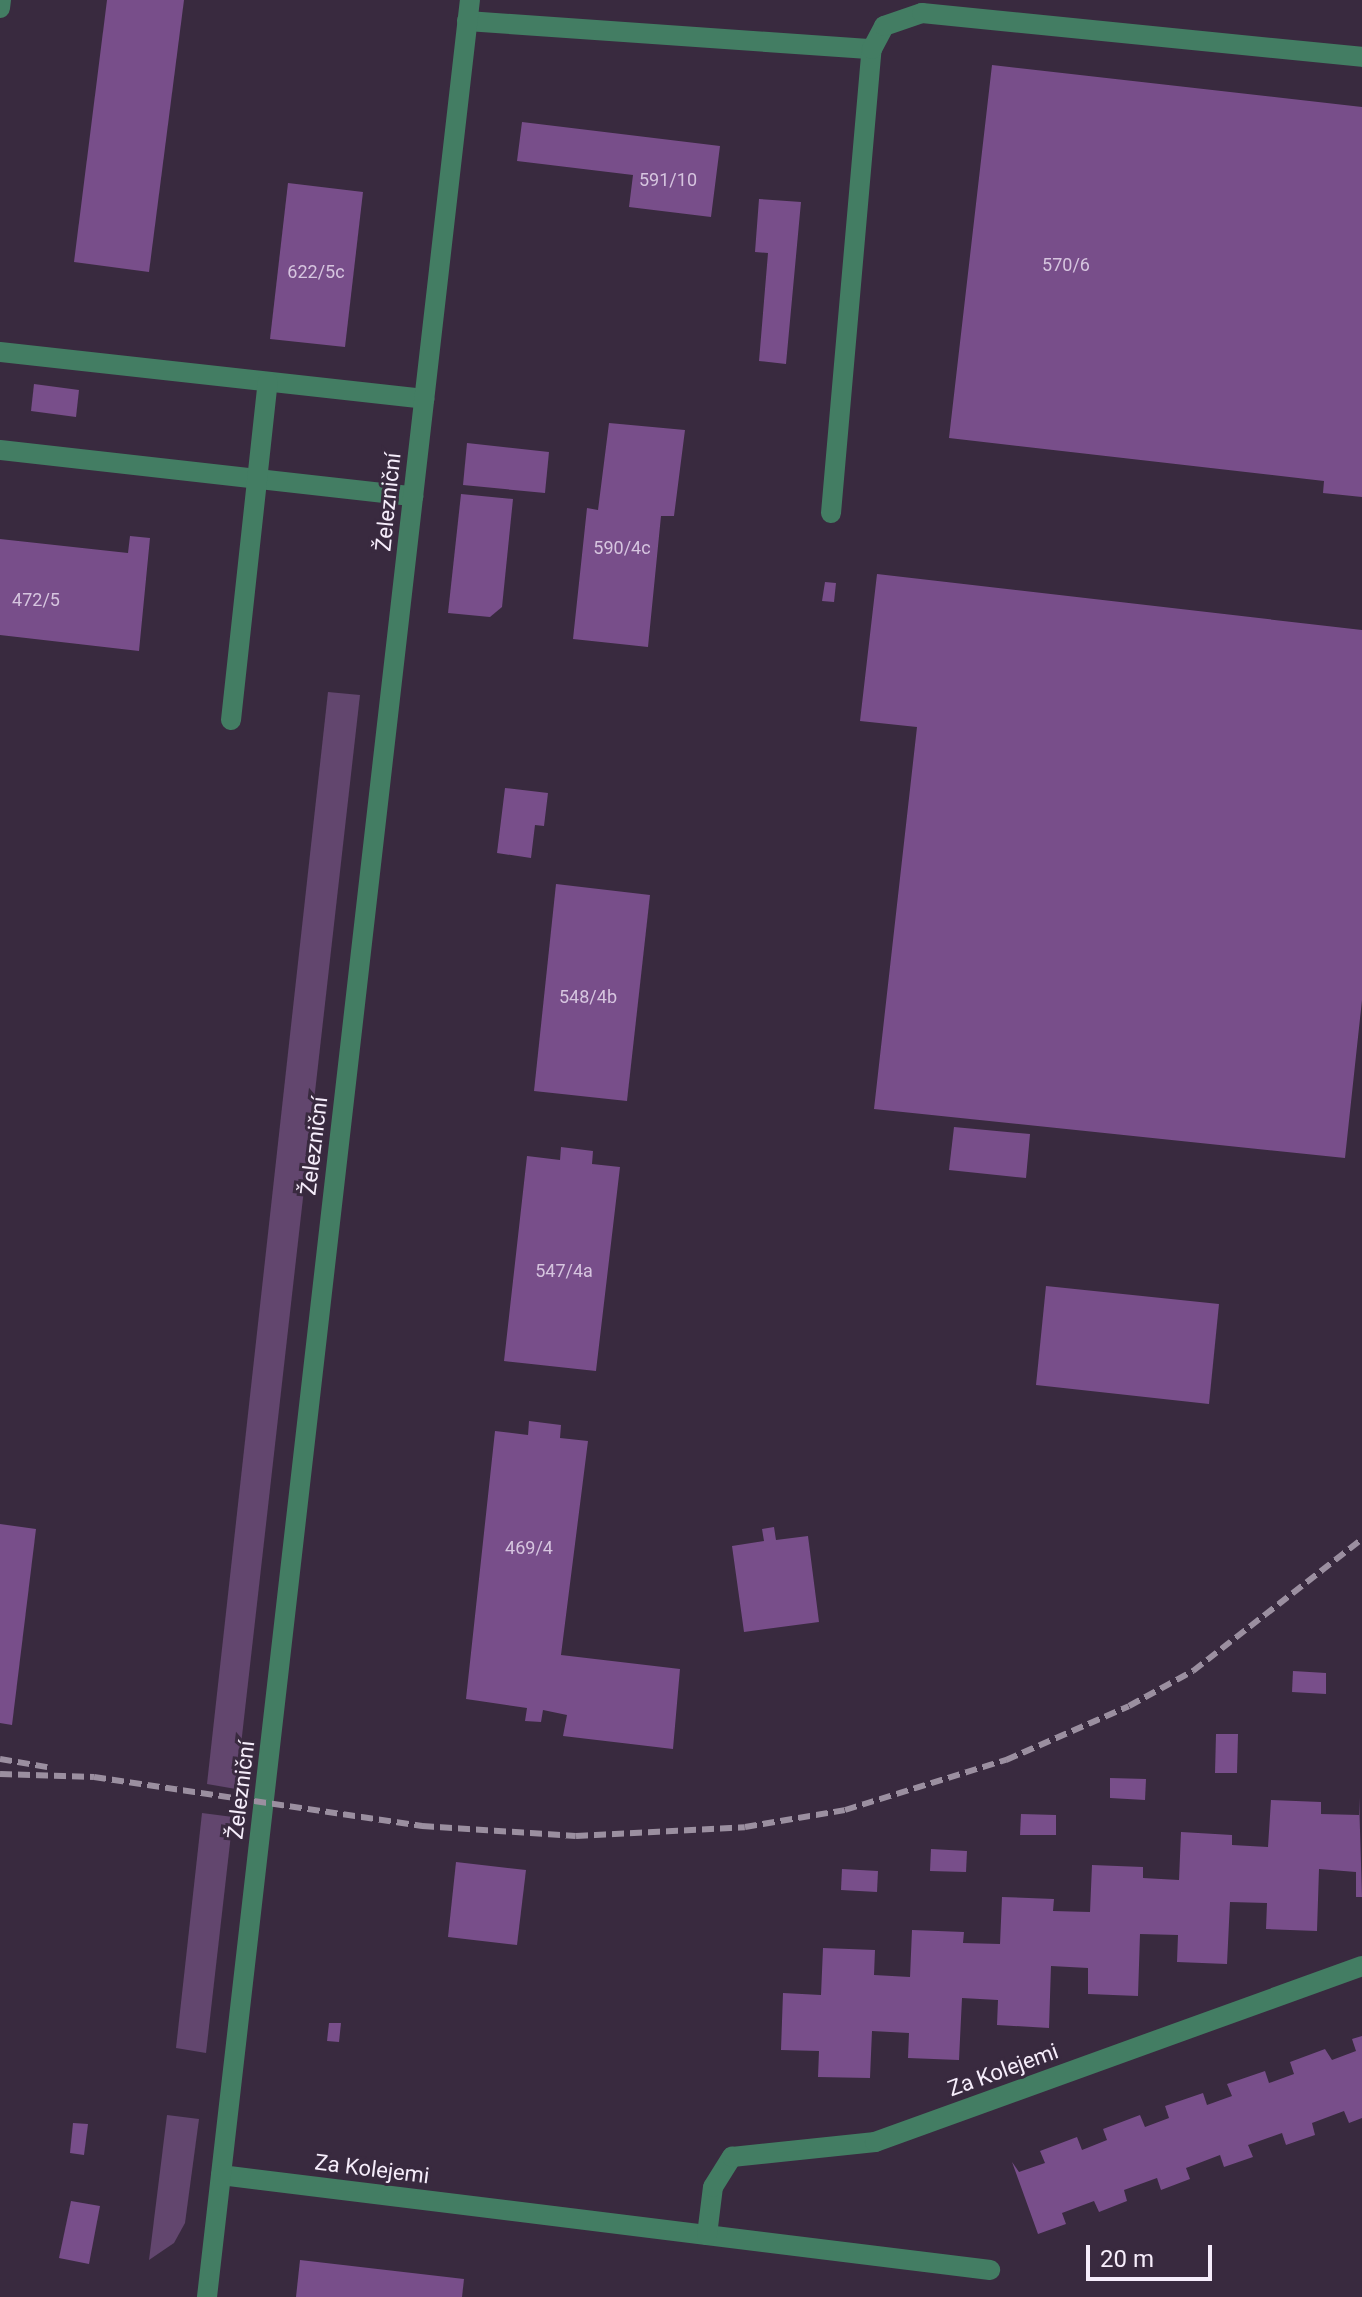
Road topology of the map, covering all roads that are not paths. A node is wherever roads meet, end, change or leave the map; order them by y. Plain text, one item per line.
1 (1, 0) edge
2 (470, 0) edge
3 (0, 8) edge
4 (467, 21) junction
5 (872, 49) junction
6 (1362, 57) edge
7 (0, 352) edge
8 (268, 382) junction
9 (424, 399) junction
10 (0, 450) edge
11 (256, 478) junction
12 (413, 496) junction
13 (831, 513) dead end
14 (231, 720) dead end
15 (1362, 1966) edge
16 (221, 2175) junction
17 (707, 2235) junction
18 (990, 2270) dead end
19 (207, 2297) edge

1 - 3 street
2 - 4 street, Železniční
4 - 5 street
4 - 9 street, Železniční
5 - 6 street
5 - 13 street
7 - 8 street
8 - 9 street
8 - 11 street
9 - 12 street, Železniční
10 - 11 street
11 - 12 street
11 - 14 street
12 - 16 street, Železniční
15 - 17 street, Za Kolejemi
16 - 17 street, Za Kolejemi
16 - 19 street, Železniční
17 - 18 street, Za Kolejemi

